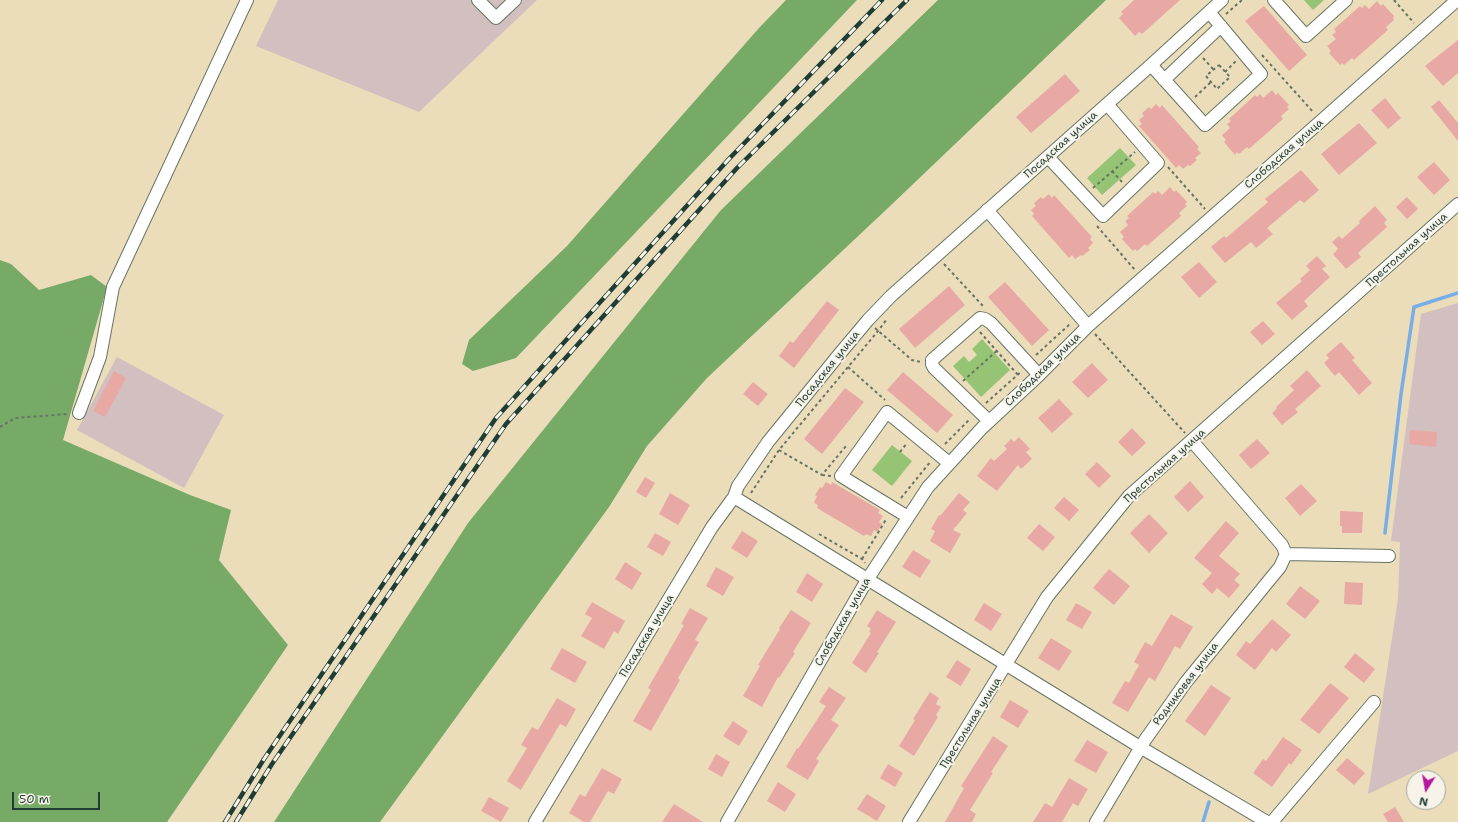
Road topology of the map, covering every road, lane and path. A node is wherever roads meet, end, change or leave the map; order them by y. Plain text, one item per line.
1 (247, 0) edge
2 (478, 0) edge
3 (514, 0) edge
4 (1274, 0) edge
5 (1346, 0) edge
6 (1394, 0) edge
7 (1457, 0) edge
8 (1216, 6) edge
9 (1226, 14) dead end
10 (1416, 25) dead end
11 (1221, 26) junction
12 (1259, 52) dead end
13 (1151, 65) junction
14 (1164, 80) junction
15 (1211, 82) junction
16 (1107, 104) junction
17 (1187, 105) junction
18 (1321, 121) junction
19 (1048, 156) junction
20 (1129, 156) dead end
21 (1112, 171) junction
22 (1129, 190) junction
23 (1084, 196) junction
24 (1458, 204) edge
25 (987, 210) junction
26 (945, 264) dead end
27 (940, 269) dead end
28 (887, 319) dead end
29 (868, 320) junction
30 (973, 324) junction
31 (1088, 326) junction
32 (878, 331) junction
33 (1008, 341) junction
34 (997, 351) junction
35 (837, 356) junction
36 (932, 364) junction
37 (848, 367) junction
38 (1018, 375) dead end
39 (1039, 375) junction
40 (955, 388) junction
41 (885, 400) dead end
42 (79, 413) joint
43 (990, 421) junction
44 (0, 427) edge
45 (1192, 441) junction
46 (768, 442) junction
47 (846, 446) dead end
48 (779, 450) junction
49 (950, 463) junction
50 (736, 492) junction
51 (908, 517) junction
52 (1286, 554) junction
53 (1389, 556) dead end
54 (867, 580) junction
55 (1007, 664) junction
56 (1374, 702) dead end
57 (1140, 747) junction
58 (535, 822) edge
59 (727, 822) edge
60 (910, 822) edge
61 (1096, 822) edge
62 (1266, 822) edge
63 (1272, 822) edge

1 - 42 street
2 - 3 street
4 - 5 street
6 - 10 path
7 - 18 street, Слободская улица
8 - 9 path
8 - 11 street
8 - 13 street, Посадская улица
11 - 14 street
11 - 17 street
12 - 18 path
13 - 14 street
13 - 16 street, Посадская улица
14 - 17 street
15 - 15 path
15 - 17 path
16 - 19 street, Посадская улица
16 - 22 street
18 - 31 street, Слободская улица
19 - 23 street
19 - 25 street, Посадская улица
20 - 21 path
21 - 22 path
21 - 23 path
22 - 23 street
24 - 45 street, Престольная улица
25 - 29 street, Посадская улица
25 - 31 street
26 - 27 path
28 - 32 path
29 - 32 path
29 - 35 street, Посадская улица
30 - 33 street
30 - 34 path
30 - 36 street
31 - 39 street, Слободская улица
31 - 45 path
32 - 36 path
32 - 37 path
33 - 34 path
33 - 39 street
34 - 38 path
34 - 40 path
35 - 37 path
35 - 46 street, Посадская улица
36 - 40 street
37 - 41 path
37 - 48 path
39 - 43 street, Слободская улица
40 - 43 street
42 - 44 path
43 - 49 street, Слободская улица
45 - 52 street
45 - 55 street, Престольная улица
46 - 48 path
46 - 50 street, Посадская улица
47 - 48 path
48 - 50 path
49 - 51 street, Слободская улица
49 - 51 street
50 - 54 street
50 - 58 street, Посадская улица
51 - 54 street, Слободская улица
52 - 53 street
52 - 57 street, Родниковая улица
54 - 55 street
54 - 59 street, Слободская улица
55 - 57 street
55 - 60 street, Престольная улица
56 - 63 street
57 - 61 street, Родниковая улица
57 - 62 street

